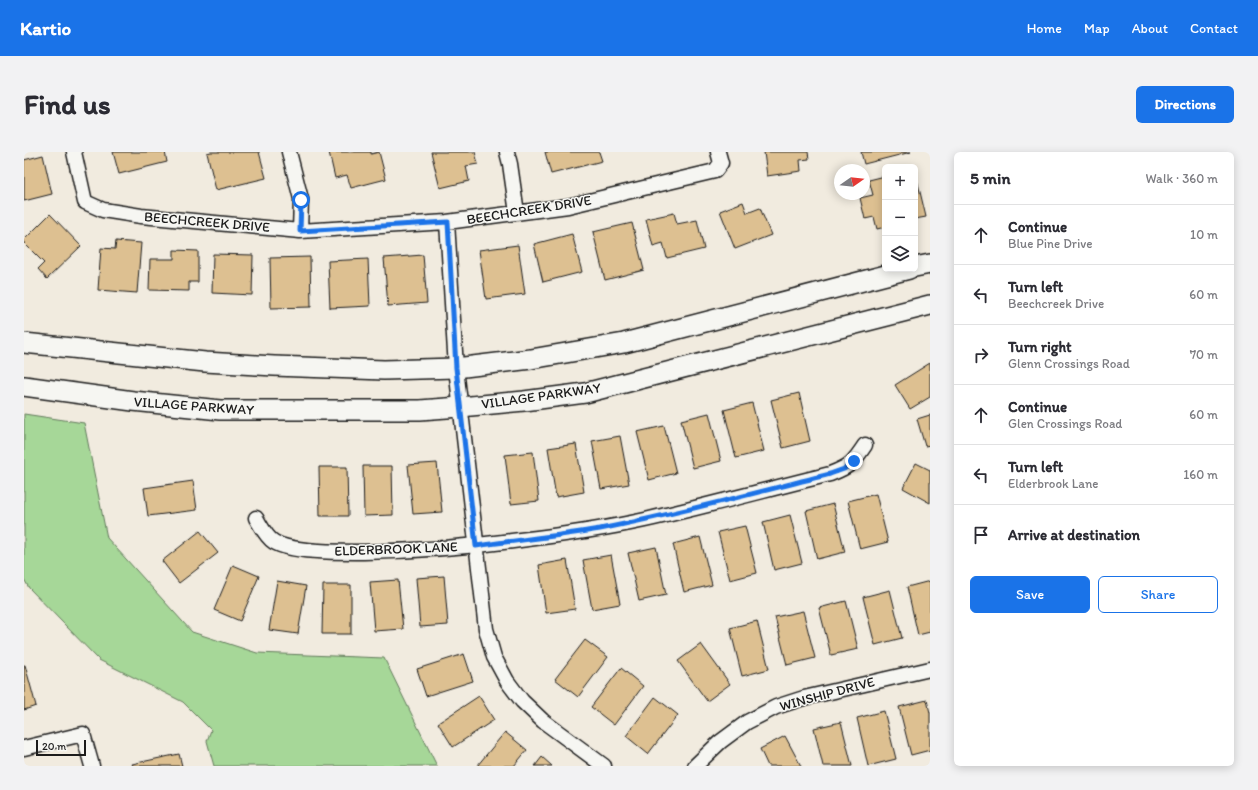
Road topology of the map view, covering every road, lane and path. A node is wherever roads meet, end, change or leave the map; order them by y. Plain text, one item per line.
1 (74, 152) edge
2 (289, 152) edge
3 (507, 152) edge
4 (718, 152) edge
5 (517, 213) junction
6 (448, 222) junction
7 (300, 231) junction
8 (930, 264) edge
9 (918, 266) edge
10 (897, 272) edge
11 (930, 305) edge
12 (24, 343) edge
13 (456, 368) junction
14 (24, 386) edge
15 (460, 407) junction
16 (865, 445) dead end
17 (256, 518) dead end
18 (476, 546) junction
19 (930, 669) edge
20 (24, 748) edge
21 (92, 766) edge
22 (604, 766) edge
23 (695, 766) edge

1 - 7 street, BEECHCREEK DRIVE
2 - 7 street
3 - 5 street
4 - 5 street, BEECHCREEK DRIVE
5 - 6 street, BEECHCREEK DRIVE
6 - 7 street, BEECHCREEK DRIVE
6 - 13 street
8 - 9 main road
10 - 13 main road
11 - 15 main road, VILLAGE PARKWAY
12 - 13 main road
13 - 15 street
14 - 15 main road, VILLAGE PARKWAY
15 - 18 street
16 - 18 street, ELDERBROOK LANE
17 - 18 street, ELDERBROOK LANE
18 - 22 street
19 - 23 street, WINSHIP DRIVE
20 - 21 street

